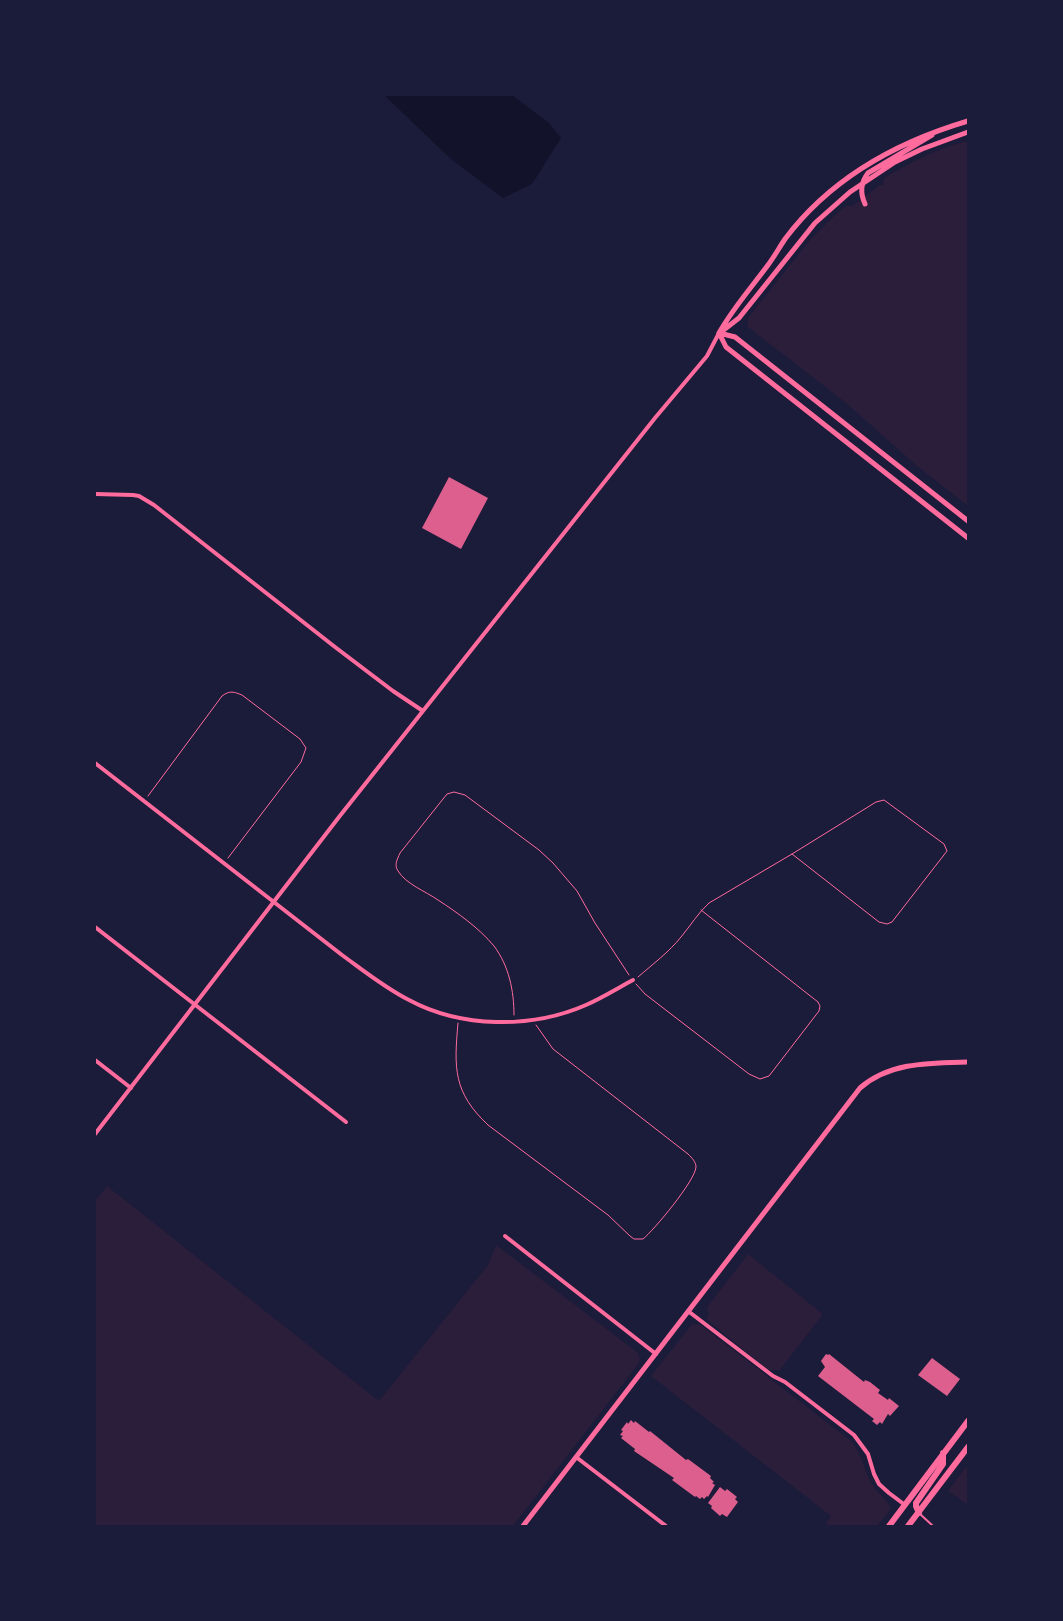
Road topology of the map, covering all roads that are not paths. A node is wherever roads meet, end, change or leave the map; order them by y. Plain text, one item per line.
1 (968, 121) edge
2 (945, 128) junction
3 (968, 132) edge
4 (863, 183) junction
5 (865, 204) dead end
6 (719, 333) junction
7 (95, 494) edge
8 (968, 521) edge
9 (968, 538) edge
10 (423, 711) junction
11 (95, 763) edge
12 (275, 902) junction
13 (95, 927) edge
14 (633, 980) road end
15 (196, 1004) junction
16 (95, 1060) edge
17 (968, 1062) edge
18 (131, 1088) junction
19 (346, 1122) dead end
20 (95, 1134) edge
21 (505, 1236) dead end
22 (688, 1312) junction
23 (656, 1354) junction
24 (968, 1421) edge
25 (968, 1447) edge
26 (943, 1453) junction
27 (576, 1457) junction
28 (905, 1505) junction
29 (919, 1513) junction
30 (523, 1526) edge
31 (666, 1526) edge
32 (889, 1526) edge
33 (908, 1526) edge
34 (933, 1526) edge

1 - 2 street
2 - 4 street
2 - 6 street
3 - 4 street
4 - 5 street
4 - 6 street
6 - 8 street
6 - 9 street
6 - 10 street
7 - 10 street
10 - 12 street
11 - 12 street
12 - 14 street
12 - 15 street
13 - 15 street
15 - 18 street
15 - 19 street
16 - 18 street
17 - 22 street
18 - 20 street
21 - 23 street
22 - 23 street
22 - 28 street
23 - 27 street
24 - 26 main road
25 - 29 main road
26 - 28 main road
26 - 29 main road
27 - 30 street
27 - 31 street
28 - 32 main road
29 - 33 main road
29 - 34 lane

